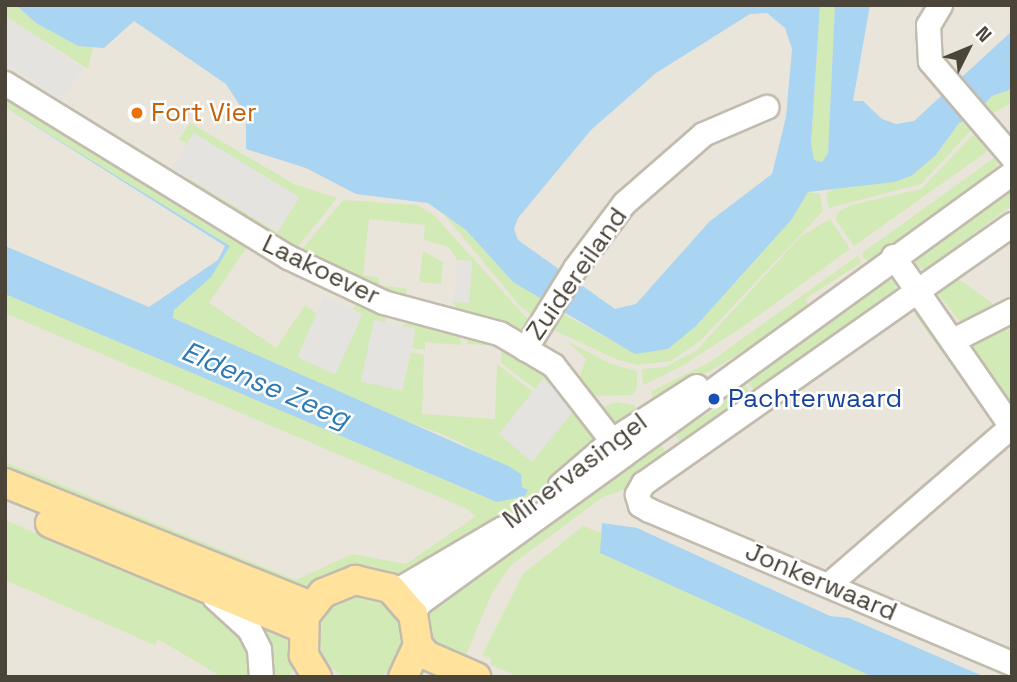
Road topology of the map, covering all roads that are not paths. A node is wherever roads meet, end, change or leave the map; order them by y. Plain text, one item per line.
1 (940, 5) edge
2 (5, 83) edge
3 (766, 107) dead end
4 (1012, 157) edge
5 (1012, 173) edge
6 (1012, 224) edge
7 (893, 256) junction
8 (917, 291) junction
9 (1012, 310) edge
10 (953, 340) junction
11 (525, 349) junction
12 (1011, 427) edge
13 (617, 448) junction
14 (5, 484) edge
15 (5, 504) edge
16 (194, 583) junction
17 (829, 584) junction
18 (390, 588) junction
19 (413, 614) junction
20 (307, 617) junction
21 (418, 645) junction
22 (1012, 663) edge
23 (410, 675) edge
24 (316, 676) edge
25 (261, 677) edge
26 (476, 677) edge

1 - 4 street
2 - 11 street, Laakoever
3 - 11 street, Zuidereiland
5 - 7 street, Minervasingel
6 - 8 street
7 - 8 street
7 - 13 street, Minervasingel
8 - 10 street
8 - 17 street, Jonkerwaard
9 - 10 street
10 - 12 street
11 - 13 street, Laakoever
12 - 17 street
13 - 18 street, Minervasingel
13 - 19 street, Minervasingel
14 - 20 main road
15 - 16 main road
16 - 20 main road
16 - 25 street
17 - 22 street, Jonkerwaard
18 - 19 main road
18 - 20 main road
19 - 21 main road
20 - 24 main road
21 - 23 main road
21 - 26 main road

